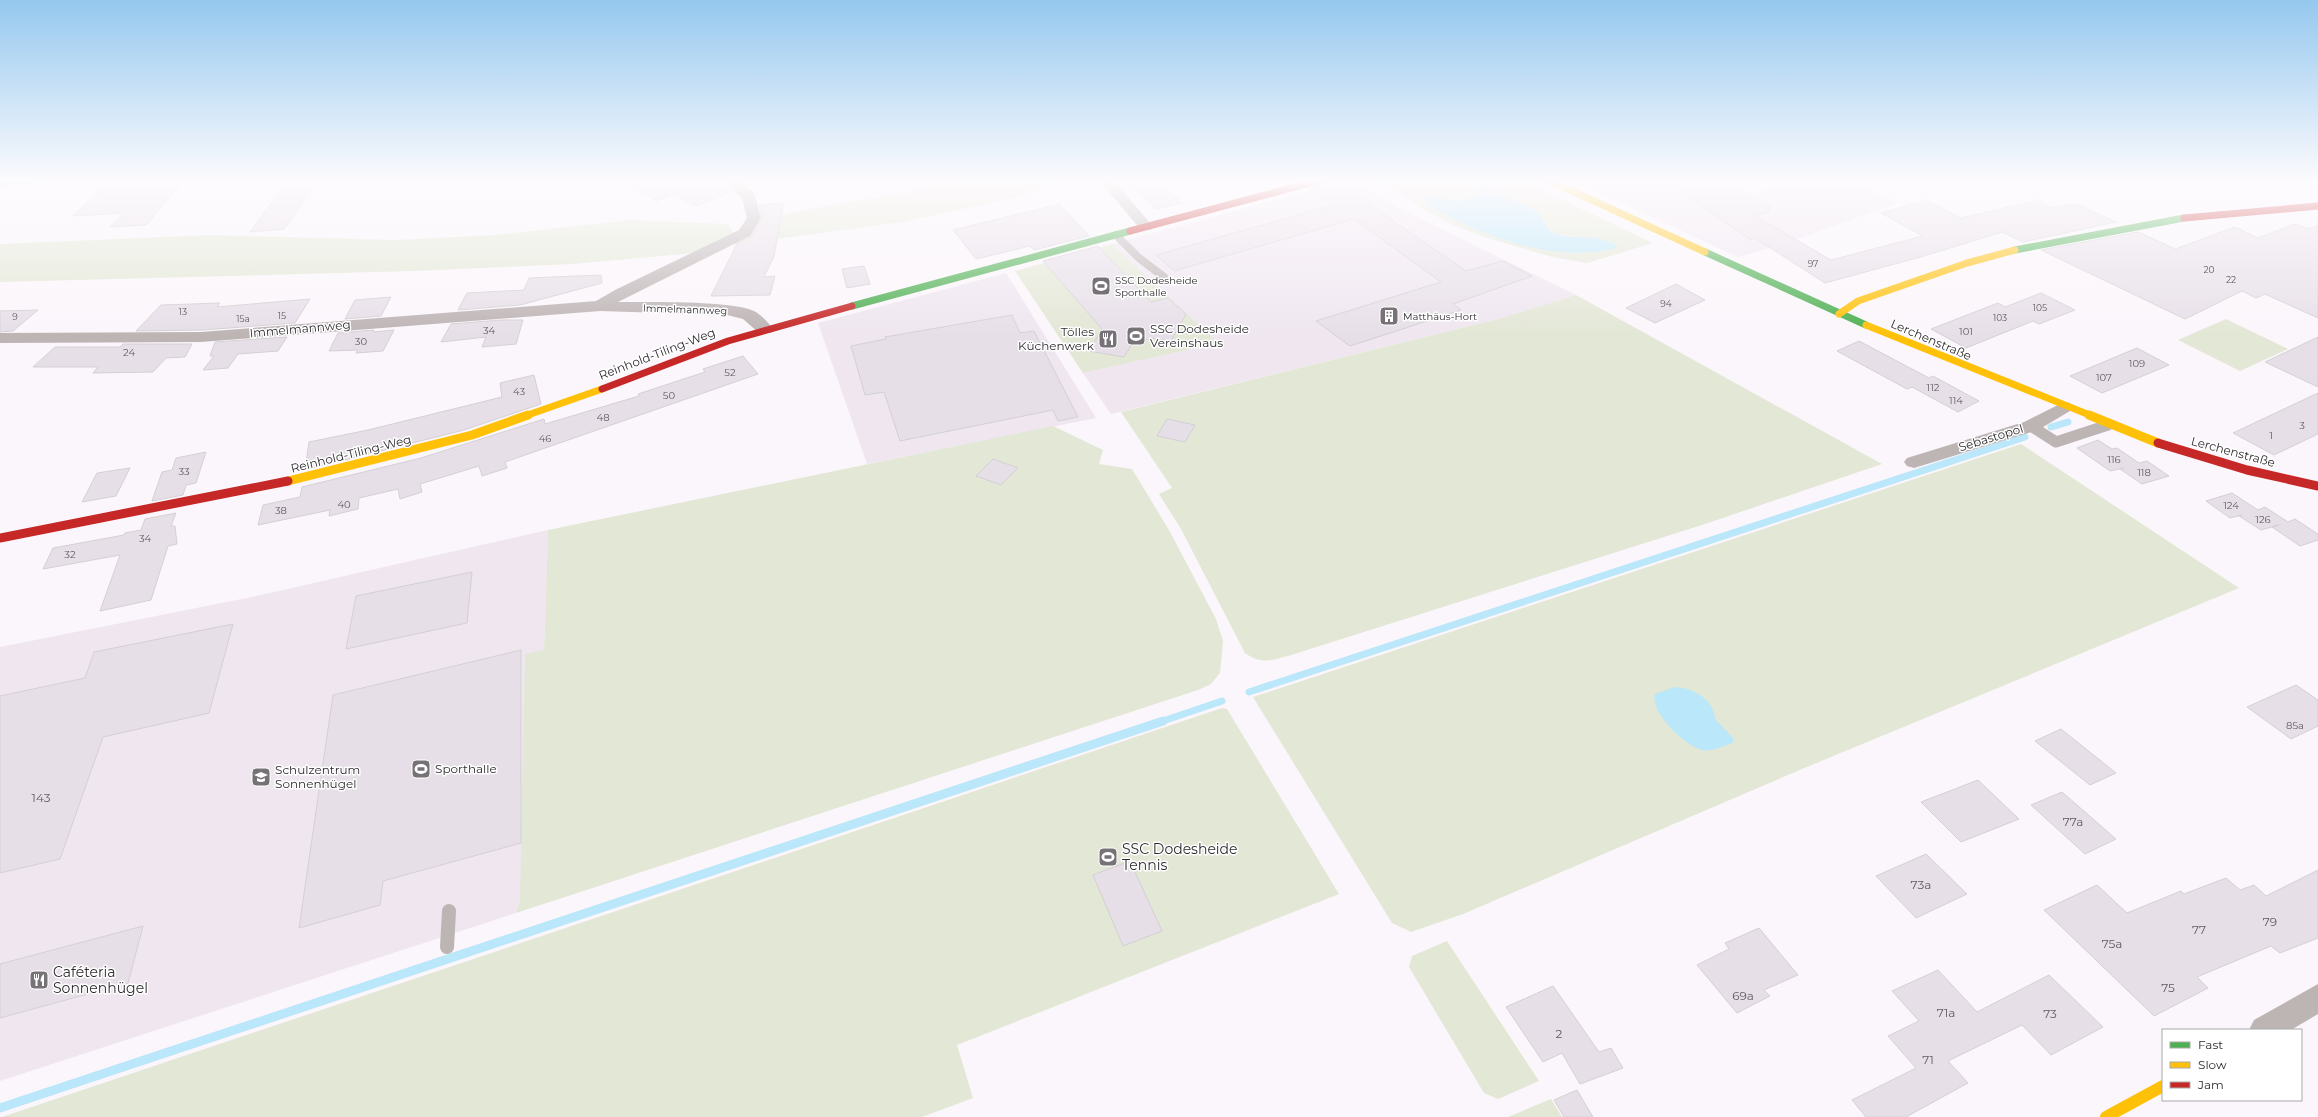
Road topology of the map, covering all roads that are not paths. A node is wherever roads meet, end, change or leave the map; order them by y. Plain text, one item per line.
1 (746, 232) edge
2 (1127, 232) edge
3 (1661, 232) edge
4 (2106, 232) edge
5 (1116, 235) junction
6 (1164, 277) dead end
7 (600, 306) junction
8 (1839, 314) junction
9 (765, 329) junction
10 (0, 338) edge
11 (2064, 407) junction
12 (2108, 425) junction
13 (2031, 426) junction
14 (1914, 462) dead end
15 (2318, 486) edge
16 (0, 538) edge
17 (449, 911) dead end
18 (447, 947) dead end
19 (2318, 998) edge
20 (2266, 1029) edge
21 (2162, 1087) edge
22 (2106, 1117) edge

1 - 7 street, Immelmannweg
2 - 5 street, Reinhold-Tiling-Weg
3 - 8 street, Lerchenstraße
4 - 8 street
5 - 6 lane
5 - 9 street, Reinhold-Tiling-Weg
7 - 9 street, Immelmannweg
7 - 10 street, Immelmannweg
8 - 11 street, Lerchenstraße
9 - 16 street, Reinhold-Tiling-Weg
11 - 12 street, Lerchenstraße
11 - 13 street, Sebastopol
12 - 13 lane
12 - 15 street, Lerchenstraße
13 - 14 street, Sebastopol
17 - 18 lane
19 - 20 street
21 - 22 street

